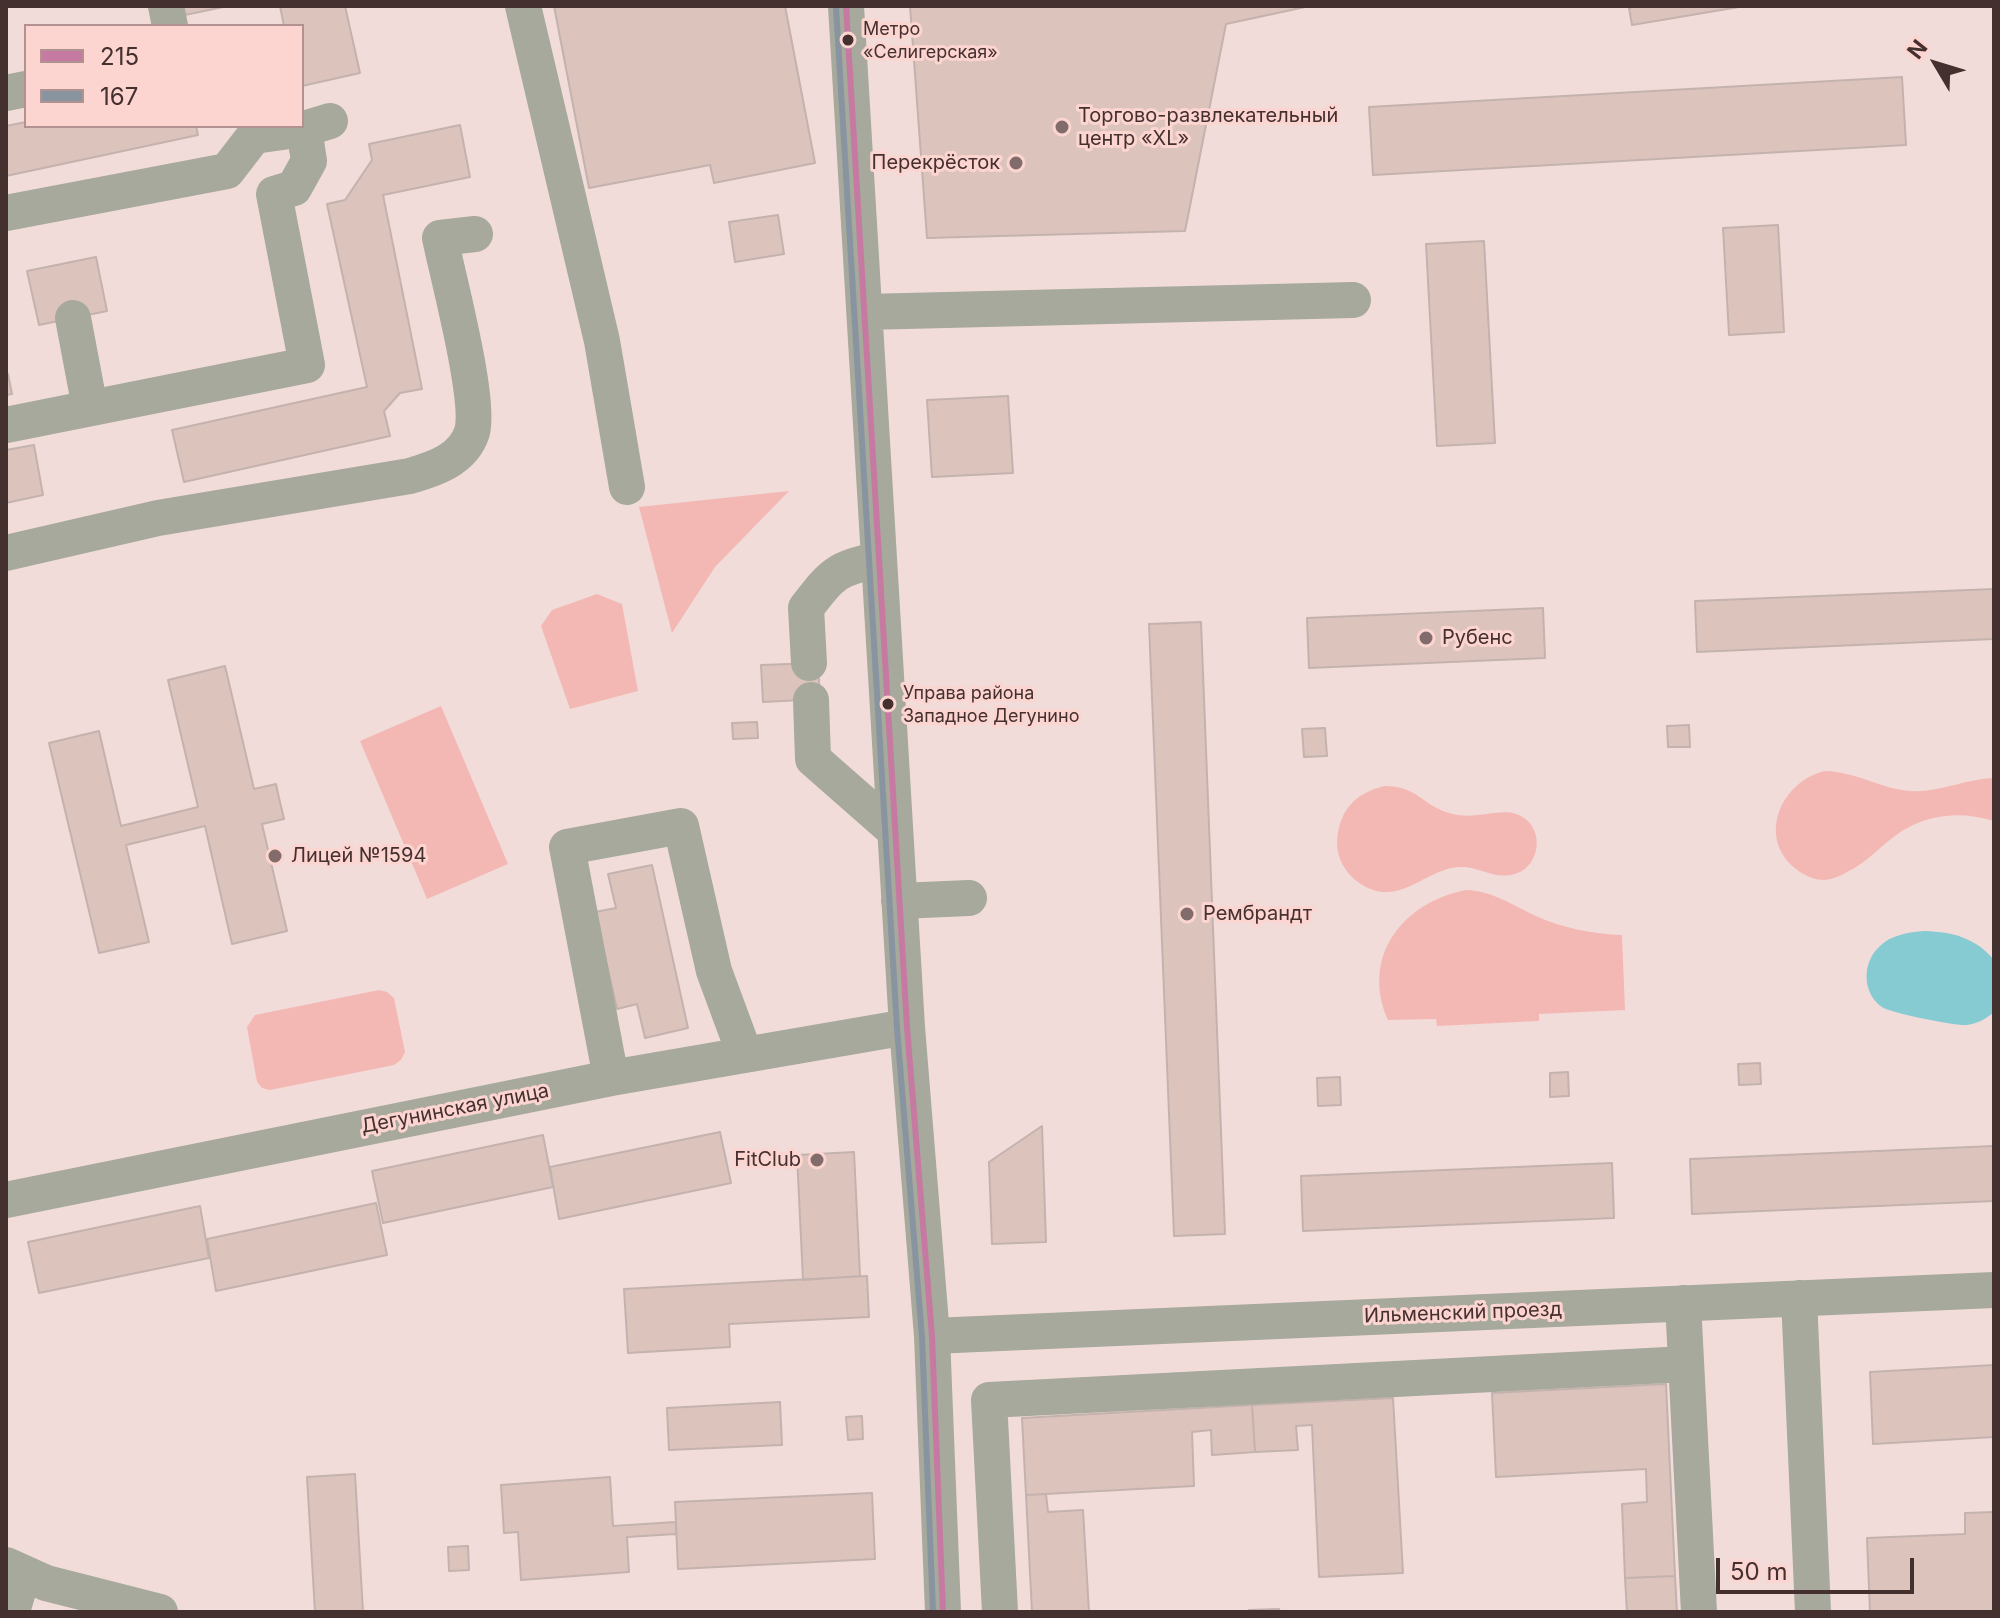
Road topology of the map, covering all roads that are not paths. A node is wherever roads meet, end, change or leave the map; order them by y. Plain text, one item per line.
1 (523, 6) edge
2 (846, 6) edge
3 (304, 126) edge
4 (286, 128) edge
5 (254, 131) edge
6 (227, 171) junction
7 (274, 194) junction
8 (6, 213) edge
9 (475, 234) dead end
10 (1353, 300) dead end
11 (865, 312) junction
12 (73, 318) dead end
13 (90, 408) junction
14 (6, 425) edge
15 (627, 487) dead end
16 (6, 553) edge
17 (879, 559) junction
18 (809, 663) dead end
19 (811, 700) dead end
20 (895, 831) junction
21 (969, 898) dead end
22 (899, 901) junction
23 (907, 1027) junction
24 (745, 1055) junction
25 (611, 1078) junction
26 (6, 1200) edge
27 (1994, 1290) edge
28 (1799, 1298) junction
29 (1683, 1303) junction
30 (932, 1336) junction
31 (1686, 1364) junction
32 (14, 1569) edge
33 (148, 1611) edge
34 (12, 1612) edge
35 (943, 1612) edge
36 (1000, 1612) edge
37 (1699, 1612) edge
38 (1813, 1612) edge

1 - 15 street
2 - 11 street
3 - 7 street
4 - 5 street
5 - 6 street
6 - 7 street
6 - 8 street
7 - 13 street
9 - 16 street
10 - 11 street
11 - 17 street
12 - 13 street
13 - 14 street
17 - 18 street
17 - 20 street
19 - 20 street
20 - 22 street
21 - 22 street
22 - 23 street
23 - 24 street, Дегунинская улица
23 - 30 street
24 - 25 street, Дегунинская улица
24 - 25 street
25 - 26 street, Дегунинская улица
27 - 28 street, Ильменский проезд
28 - 29 street, Ильменский проезд
28 - 38 street
29 - 30 street, Ильменский проезд
29 - 31 street
30 - 35 street
31 - 36 street
31 - 37 street
32 - 33 street
32 - 34 street

